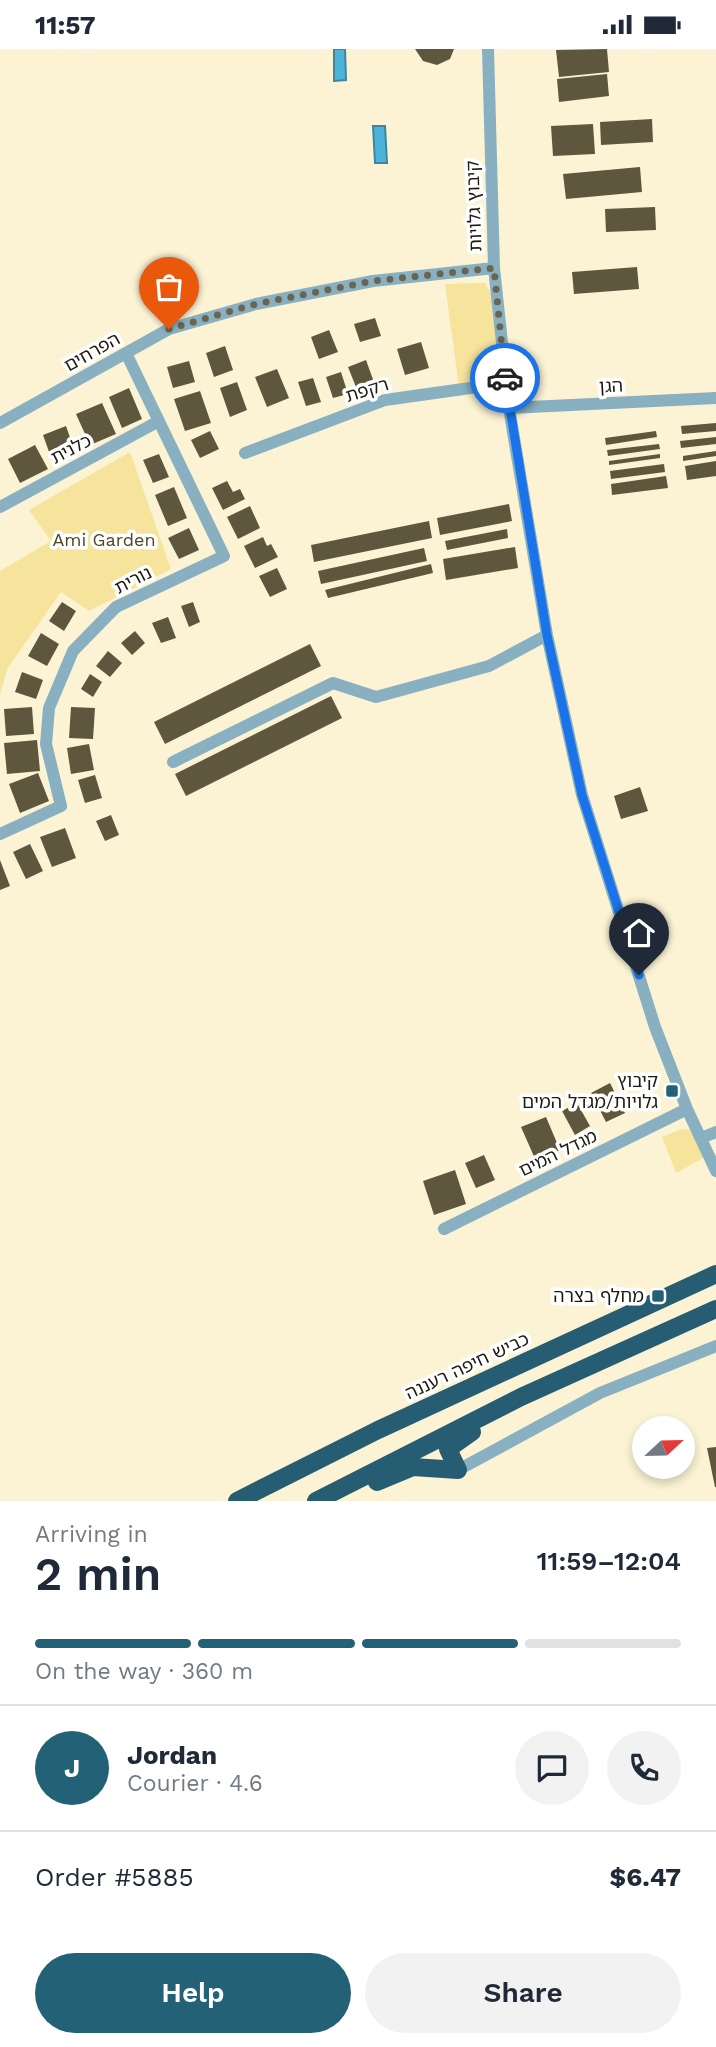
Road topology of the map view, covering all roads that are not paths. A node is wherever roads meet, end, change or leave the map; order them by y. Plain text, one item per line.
1 (488, 49) edge
2 (494, 268) junction
3 (126, 353) junction
4 (506, 383) junction
5 (716, 398) edge
6 (509, 408) junction
7 (159, 421) junction
8 (0, 423) edge
9 (245, 453) dead end
10 (0, 507) edge
11 (547, 635) junction
12 (173, 762) dead end
13 (0, 834) edge
14 (687, 1109) junction
15 (716, 1132) edge
16 (701, 1138) junction
17 (716, 1171) edge
18 (444, 1229) dead end
19 (716, 1274) edge
20 (716, 1309) edge
21 (716, 1346) edge
22 (521, 1397) junction
23 (458, 1471) junction
24 (237, 1501) edge
25 (316, 1501) edge
26 (325, 1501) edge

1 - 2 street, קיבוץ גלויות
2 - 3 street, הפרחים
2 - 4 street, קיבוץ גלויות
3 - 7 street, נורית
3 - 8 street, הפרחים
4 - 6 street, קיבוץ גלויות
4 - 9 street, רקפת
5 - 6 street, הגן
6 - 11 street, קיבוץ גלויות
7 - 10 street, כלנית
7 - 13 street, נורית
11 - 12 street
11 - 14 street, קיבוץ גלויות
14 - 16 street, קיבוץ גלויות
14 - 18 street, מגדל המים
15 - 16 street
16 - 17 street, קיבוץ גלויות
19 - 24 highway, כביש חיפה רעננה
20 - 22 highway
21 - 23 street
22 - 23 highway
22 - 25 highway
23 - 26 highway

